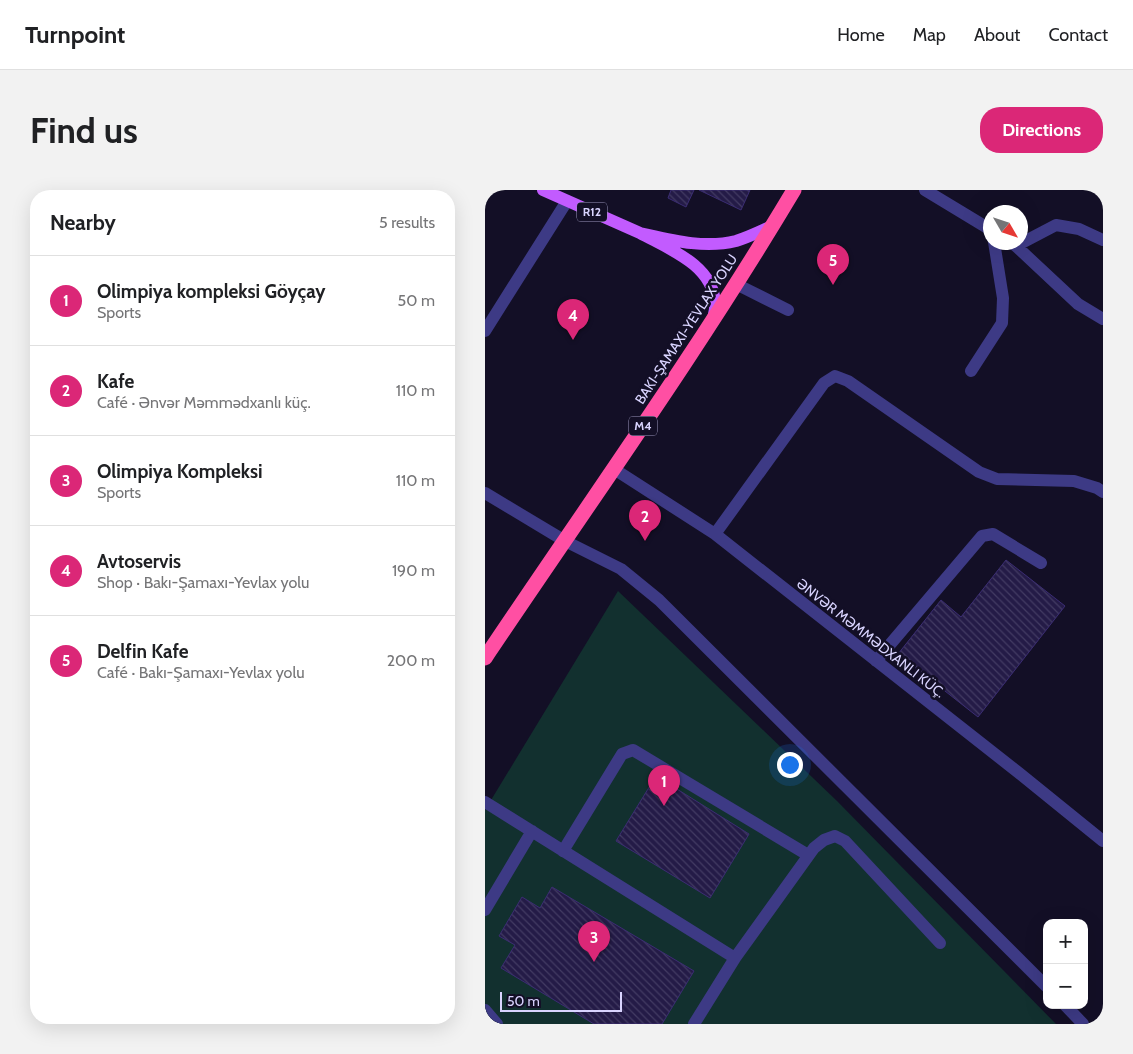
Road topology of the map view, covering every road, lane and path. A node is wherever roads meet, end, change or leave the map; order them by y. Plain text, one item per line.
1 (543, 190) edge
2 (794, 190) edge
3 (925, 190) edge
4 (567, 201) junction
5 (983, 225) edge
6 (772, 226) junction
7 (640, 233) junction
8 (1028, 237) edge
9 (1103, 240) edge
10 (995, 250) edge
11 (1020, 250) edge
12 (736, 284) junction
13 (788, 310) dead end
14 (1103, 319) edge
15 (713, 321) junction
16 (485, 330) edge
17 (971, 371) dead end
18 (614, 469) junction
19 (1103, 492) edge
20 (485, 493) edge
21 (715, 534) junction
22 (565, 541) junction
23 (1041, 563) dead end
24 (491, 641) edge
25 (485, 658) edge
26 (876, 661) junction
27 (485, 802) edge
28 (532, 831) junction
29 (1103, 841) edge
30 (563, 850) junction
31 (808, 855) junction
32 (485, 910) edge
33 (940, 943) dead end
34 (735, 958) junction
35 (1043, 984) edge
36 (1069, 1009) edge
37 (485, 1010) edge
38 (497, 1024) edge
39 (694, 1024) edge
40 (1083, 1024) edge

1 - 4 main road, R12
2 - 6 highway, M4
3 - 5 street
4 - 7 main road, R12
4 - 16 street
6 - 7 main road
6 - 12 highway, M4
7 - 15 main road
8 - 9 street
10 - 17 street
11 - 14 street
12 - 13 street
12 - 15 highway, M4
15 - 18 highway, M4
18 - 21 street
18 - 22 highway, M4
19 - 21 street
20 - 22 street
21 - 26 street
22 - 24 highway, M4
22 - 35 street
23 - 26 street
24 - 25 highway, M4
26 - 29 street
27 - 28 street
28 - 30 street
28 - 32 street
30 - 31 street
30 - 34 street
31 - 33 street
31 - 34 street
34 - 39 street
36 - 40 street
37 - 38 street

